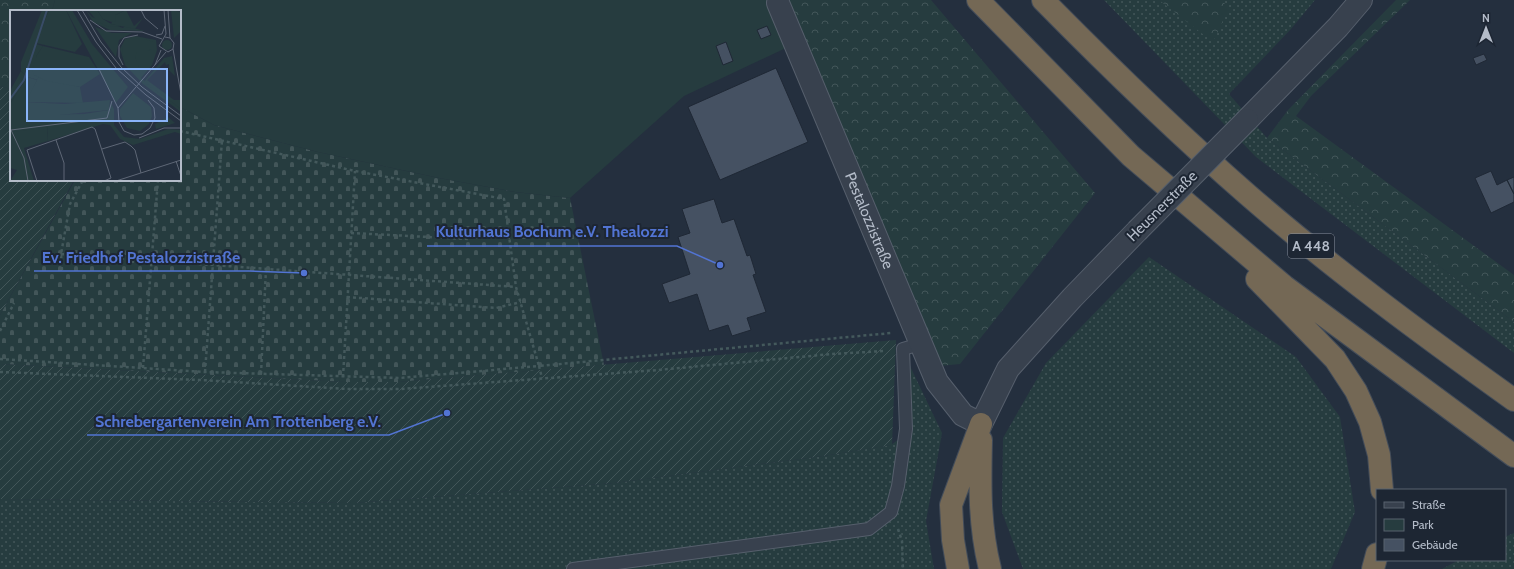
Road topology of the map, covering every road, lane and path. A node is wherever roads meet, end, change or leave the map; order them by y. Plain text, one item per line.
1 (978, 0) edge
2 (1043, 0) edge
3 (1064, 0) edge
4 (1361, 0) edge
5 (778, 3) dead end
6 (1120, 78) junction
7 (181, 131) edge
8 (222, 140) junction
9 (355, 171) junction
10 (82, 181) edge
11 (158, 181) edge
12 (1164, 184) junction
13 (351, 233) junction
14 (468, 240) dead end
15 (61, 254) junction
16 (150, 261) junction
17 (212, 265) junction
18 (266, 269) junction
19 (62, 270) dead end
20 (348, 275) junction
21 (516, 287) junction
22 (347, 297) junction
23 (521, 302) junction
24 (14, 303) dead end
25 (0, 331) edge
26 (912, 340) junction
27 (0, 359) edge
28 (539, 366) junction
29 (143, 368) junction
30 (0, 372) edge
31 (205, 372) junction
32 (261, 374) junction
33 (343, 377) junction
34 (542, 378) junction
35 (1514, 400) edge
36 (981, 424) junction
37 (1514, 456) edge
38 (1382, 489) edge
39 (891, 512) junction
40 (1376, 559) edge
41 (573, 569) edge
42 (903, 569) edge
43 (958, 569) edge
44 (990, 569) edge
45 (1374, 569) edge

1 - 12 highway
2 - 6 highway, A 448
3 - 6 highway
4 - 36 street, Heusnerstraße, bridge
5 - 26 street, Pestalozzistraße
6 - 35 highway, A 448
7 - 8 path
8 - 9 path
8 - 17 path
9 - 13 path
9 - 21 path
10 - 15 path
11 - 16 path
12 - 37 highway
12 - 38 highway
13 - 14 path
13 - 20 path
15 - 16 path
15 - 19 path
16 - 17 path
16 - 29 path
17 - 18 path
17 - 31 path
18 - 20 path
18 - 32 path
20 - 21 path
20 - 22 path
21 - 23 path
22 - 23 path
22 - 33 path
23 - 28 path
24 - 25 path
26 - 28 path
26 - 34 path
26 - 36 street, Pestalozzistraße
26 - 39 lane
27 - 29 path
28 - 33 path
28 - 34 path
29 - 31 path
30 - 34 path
31 - 32 path
32 - 33 path
36 - 43 highway
36 - 44 highway
39 - 41 lane
39 - 42 path
40 - 45 highway

